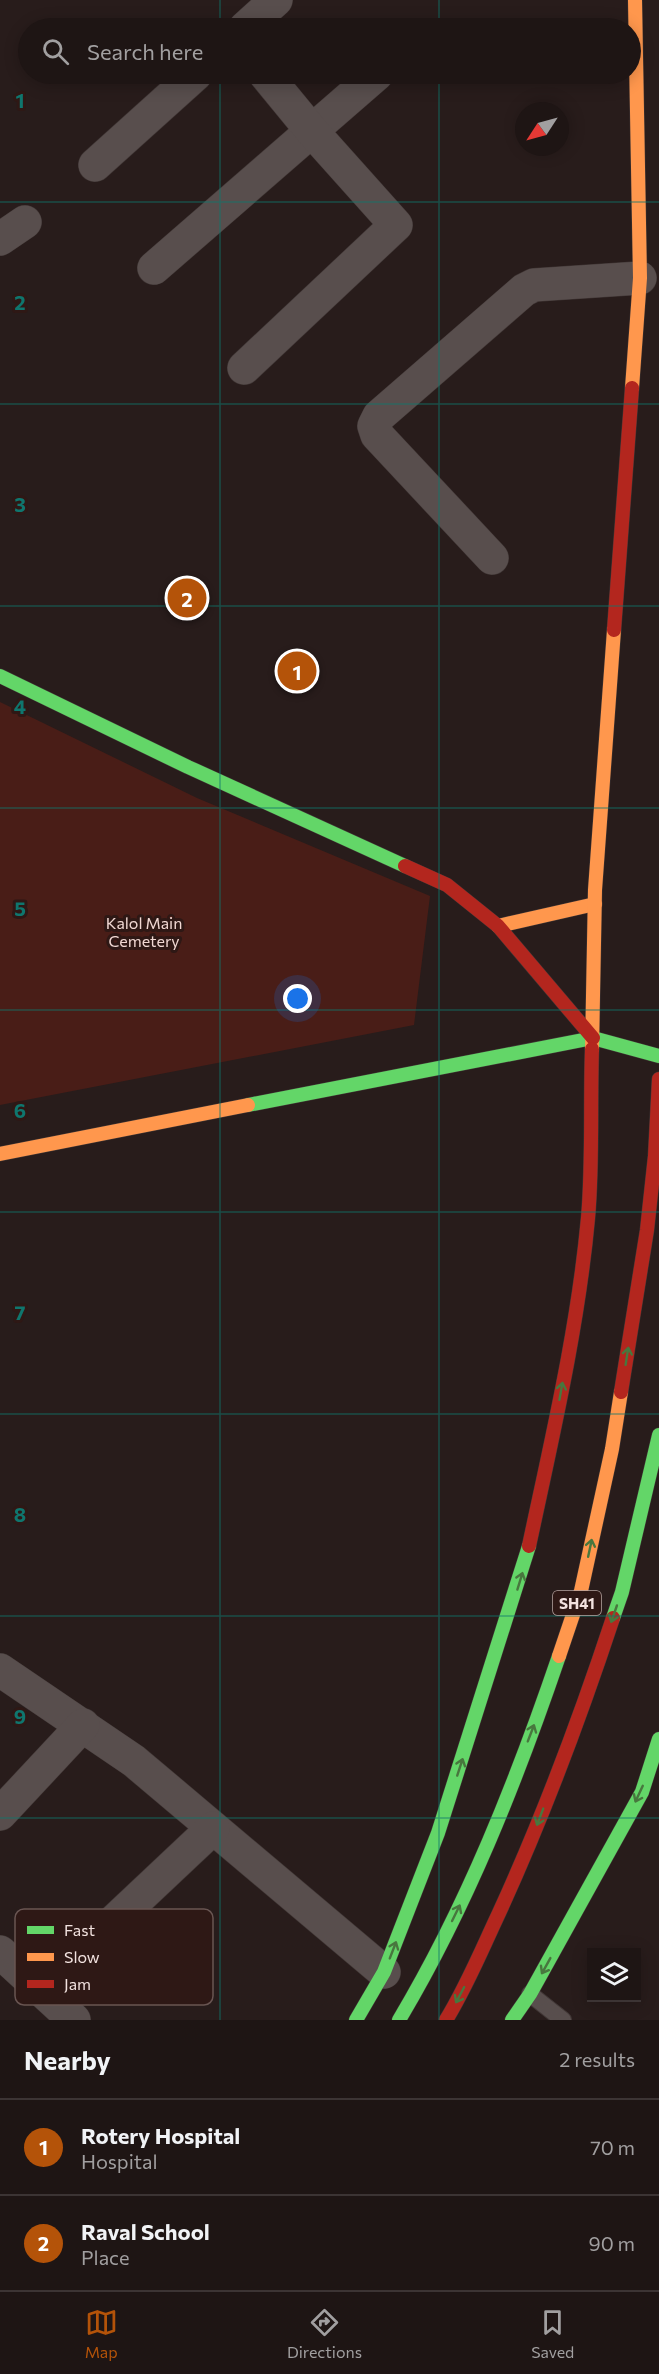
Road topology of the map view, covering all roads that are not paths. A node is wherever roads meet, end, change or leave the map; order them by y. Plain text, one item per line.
1 (276, 0) edge
2 (635, 0) edge
3 (256, 18) edge
4 (635, 18) edge
5 (184, 84) edge
6 (273, 84) edge
7 (366, 84) edge
8 (637, 84) edge
9 (311, 130) junction
10 (95, 165) dead end
11 (154, 268) dead end
12 (640, 278) junction
13 (244, 368) dead end
14 (492, 558) dead end
15 (0, 676) edge
16 (595, 904) junction
17 (498, 926) junction
18 (593, 1038) junction
19 (659, 1056) edge
20 (659, 1079) edge
21 (0, 1154) edge
22 (659, 1435) edge
23 (0, 1670) edge
24 (83, 1725) junction
25 (659, 1739) edge
26 (0, 1814) edge
27 (213, 1828) junction
28 (127, 1909) edge
29 (0, 1952) edge
30 (15, 1966) edge
31 (384, 1972) junction
32 (530, 1994) junction
33 (58, 2005) edge
34 (74, 2020) edge
35 (356, 2020) edge
36 (399, 2020) edge
37 (446, 2020) edge
38 (512, 2020) edge
39 (563, 2020) edge

1 - 3 street
2 - 4 street
5 - 10 street
6 - 9 street
7 - 9 street
8 - 12 street
9 - 11 street
9 - 13 street
12 - 14 street
12 - 16 street
15 - 17 street
16 - 17 street
16 - 18 street
17 - 18 street
18 - 19 street
18 - 21 street
31 -> 18 street
36 -> 20 street, SH41
22 -> 37 street, SH41
23 - 24 street
24 - 26 street
24 - 27 street
25 -> 32 street
27 - 28 street
27 - 31 street
29 - 30 street
31 - 35 street
32 - 38 street
32 - 39 lane
33 - 34 street

